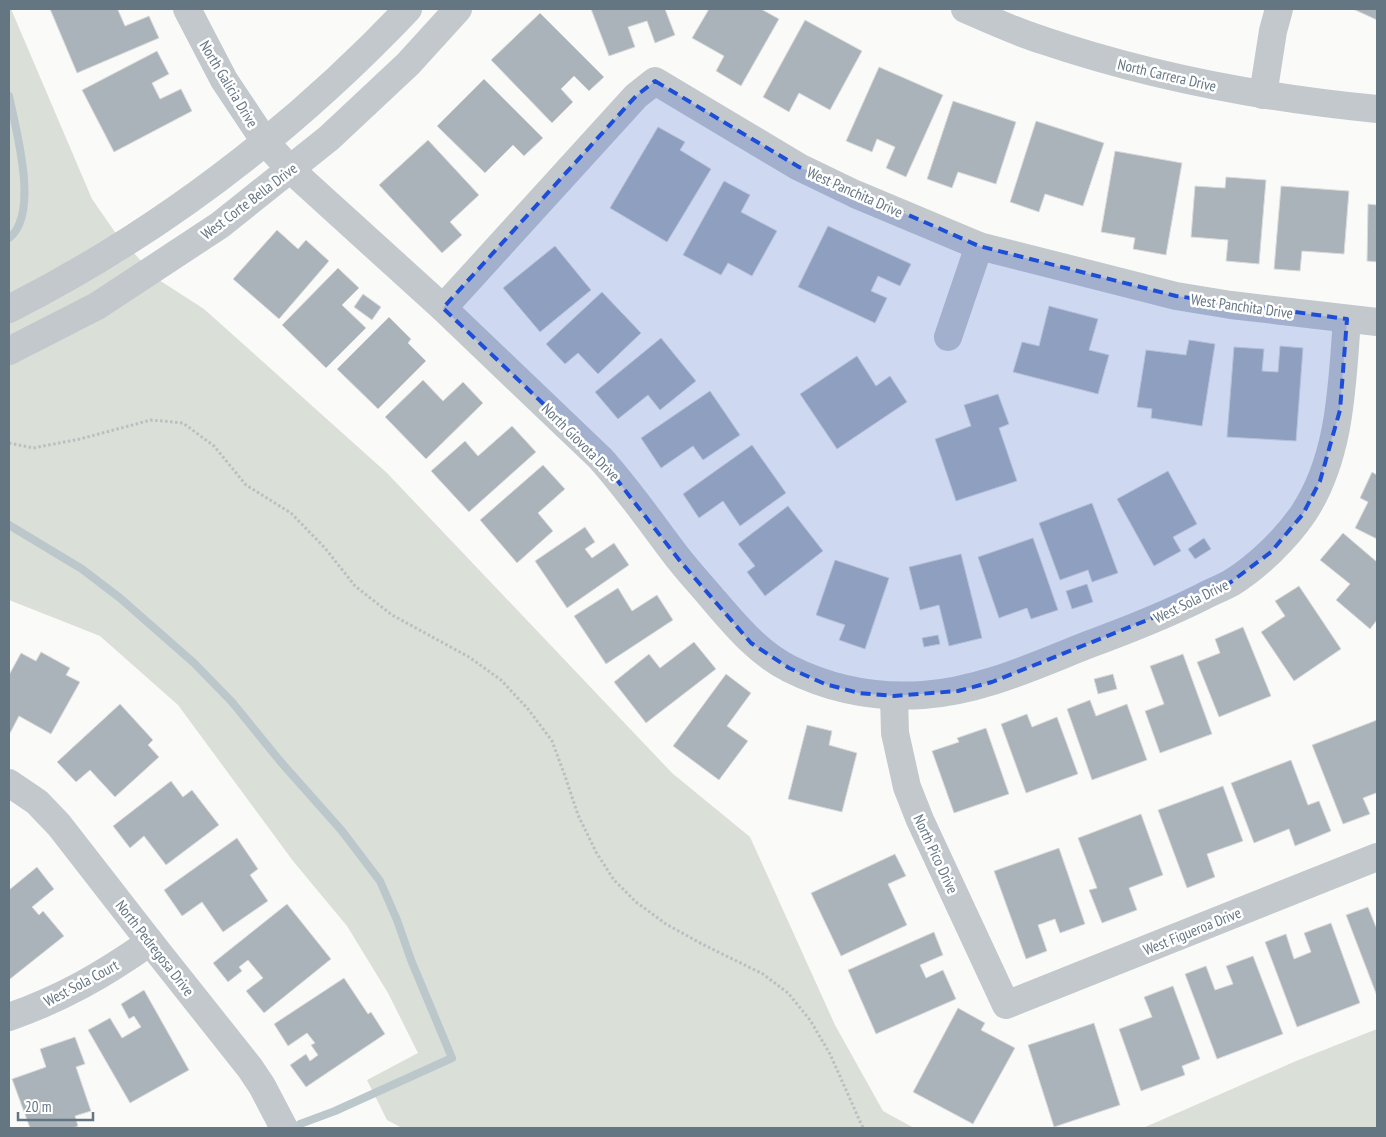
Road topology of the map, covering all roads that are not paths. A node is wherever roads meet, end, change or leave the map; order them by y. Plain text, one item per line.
1 (187, 9) edge
2 (408, 9) edge
3 (458, 9) edge
4 (965, 9) edge
5 (1279, 9) edge
6 (1263, 95) junction
7 (1377, 109) edge
8 (278, 156) junction
9 (979, 246) junction
10 (443, 308) junction
11 (9, 309) edge
12 (1347, 319) junction
13 (1377, 322) edge
14 (948, 337) dead end
15 (9, 351) edge
16 (894, 696) junction
17 (9, 783) edge
18 (1377, 857) edge
19 (150, 942) junction
20 (1006, 1005) joint
21 (9, 1017) edge
22 (284, 1128) edge

1 - 8 street, North Galicia Drive
2 - 8 street, West Corte Bella Drive
3 - 8 street, West Corte Bella Drive
4 - 6 street, North Carrera Drive
5 - 6 street
6 - 7 street, North Carrera Drive
8 - 10 street, North Giovota Drive
8 - 11 street, West Corte Bella Drive
8 - 15 street, West Corte Bella Drive
9 - 10 street, West Panchita Drive
9 - 12 street, West Panchita Drive
9 - 14 street
10 - 16 street, North Giovota Drive
12 - 13 street, West Panchita Drive
12 - 16 street, West Sola Drive
16 - 20 street, North Pico Drive
17 - 19 street, North Pedregosa Drive
18 - 20 street, West Figueroa Drive
19 - 21 street, West Sola Court
19 - 22 street, North Pedregosa Drive

